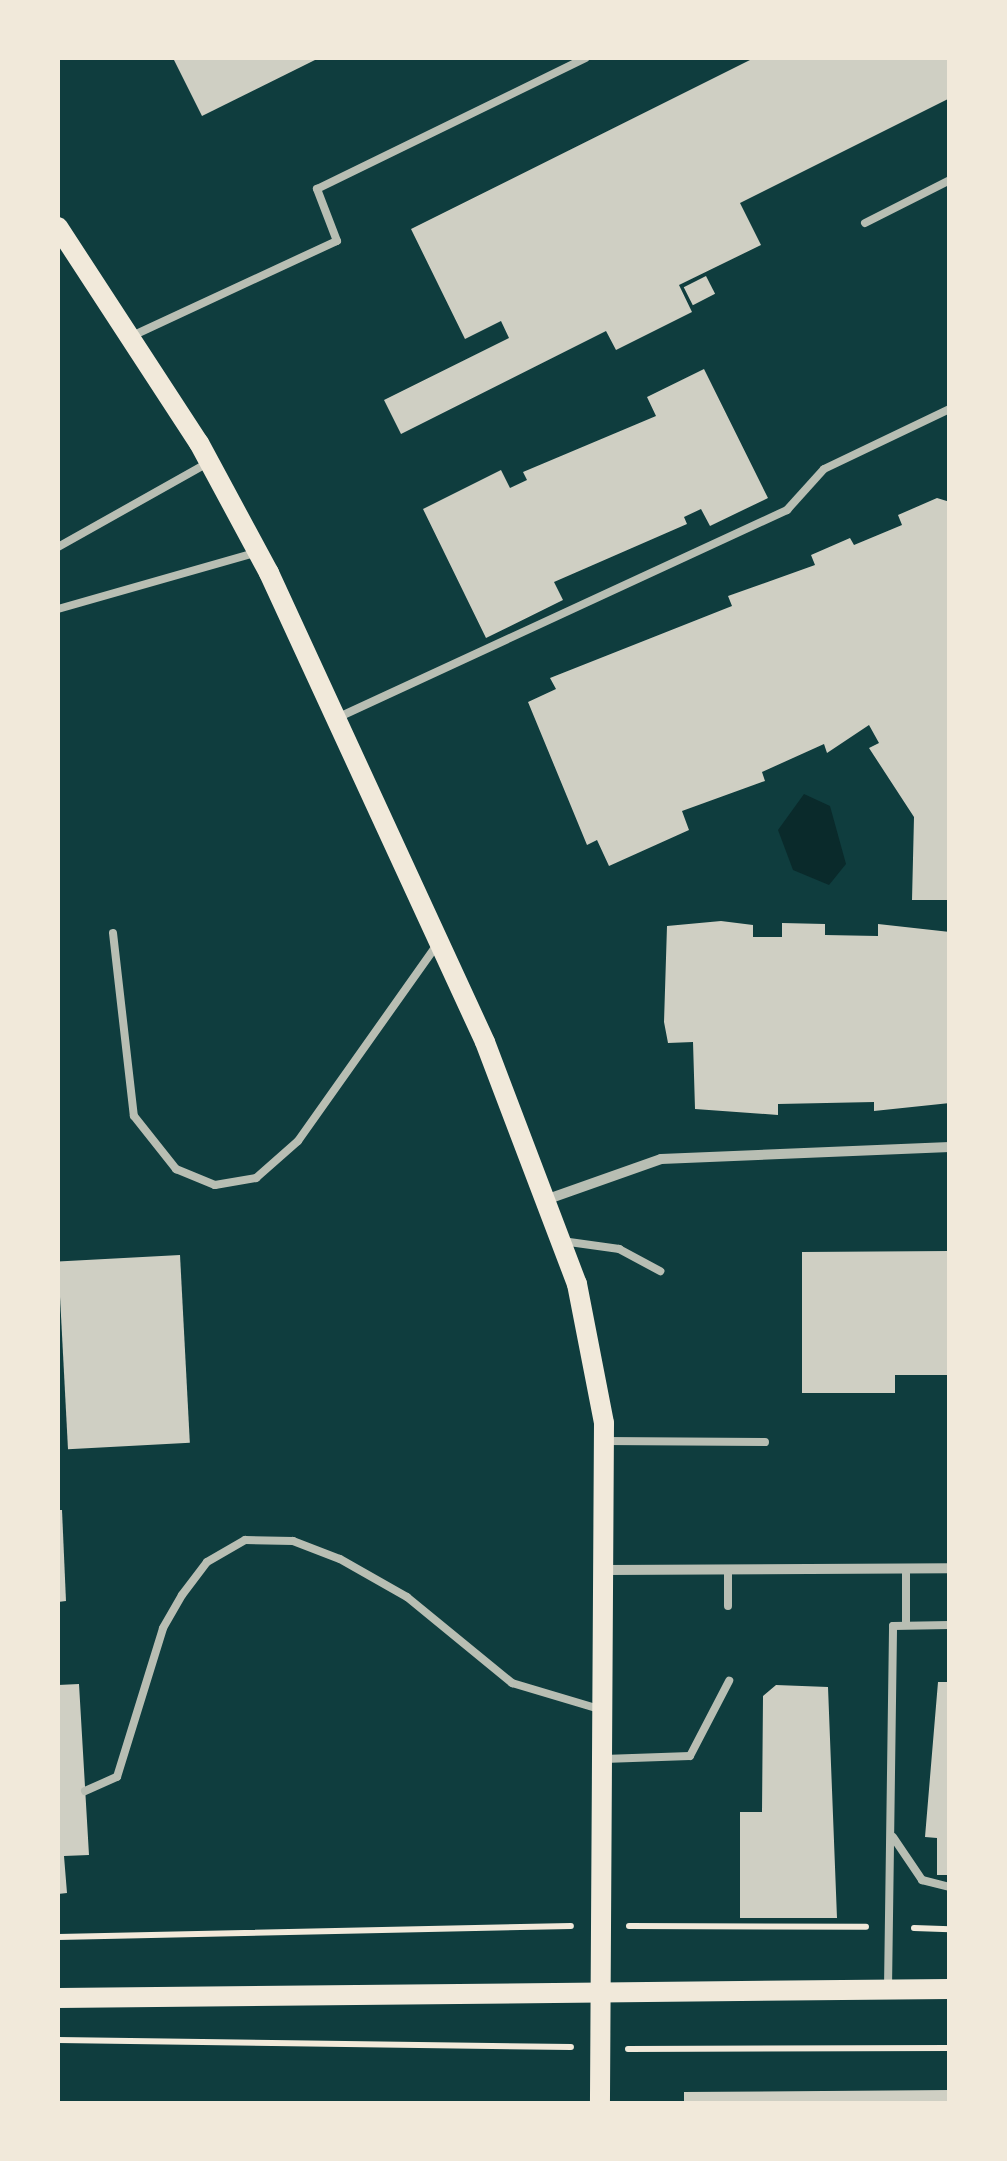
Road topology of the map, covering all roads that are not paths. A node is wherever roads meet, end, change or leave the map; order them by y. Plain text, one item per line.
1 (586, 58) edge
2 (950, 180) edge
3 (865, 224) dead end
4 (58, 227) edge
5 (132, 336) junction
6 (950, 408) edge
7 (209, 462) junction
8 (58, 547) edge
9 (257, 552) junction
10 (58, 609) edge
11 (339, 717) junction
12 (112, 933) dead end
13 (440, 941) junction
14 (950, 1147) edge
15 (548, 1199) junction
16 (562, 1241) junction
17 (660, 1271) dead end
18 (604, 1441) junction
19 (765, 1442) dead end
20 (950, 1568) edge
21 (906, 1569) junction
22 (606, 1570) junction
23 (728, 1570) junction
24 (728, 1606) dead end
25 (906, 1625) junction
26 (950, 1625) edge
27 (728, 1681) dead end
28 (602, 1710) junction
29 (602, 1759) junction
30 (85, 1791) dead end
31 (891, 1833) junction
32 (950, 1887) edge
33 (888, 1988) junction
34 (950, 1988) edge
35 (600, 1992) junction
36 (58, 1998) edge
37 (600, 2104) edge

1 - 5 lane
2 - 3 lane
4 - 5 main road
5 - 7 main road
6 - 11 lane
7 - 8 lane
7 - 9 main road
9 - 10 lane
9 - 11 main road
11 - 13 main road
12 - 13 lane
13 - 15 main road
14 - 15 street
15 - 16 main road
16 - 17 lane
16 - 18 main road
18 - 19 lane
18 - 22 main road
20 - 21 street
21 - 23 street
21 - 25 lane
22 - 23 street
22 - 28 main road
23 - 24 lane
25 - 26 lane
25 - 31 lane
27 - 29 lane
28 - 29 main road
28 - 30 lane
29 - 35 main road
31 - 32 lane
31 - 33 lane
33 - 34 main road
33 - 35 main road
35 - 36 main road
35 - 37 main road

